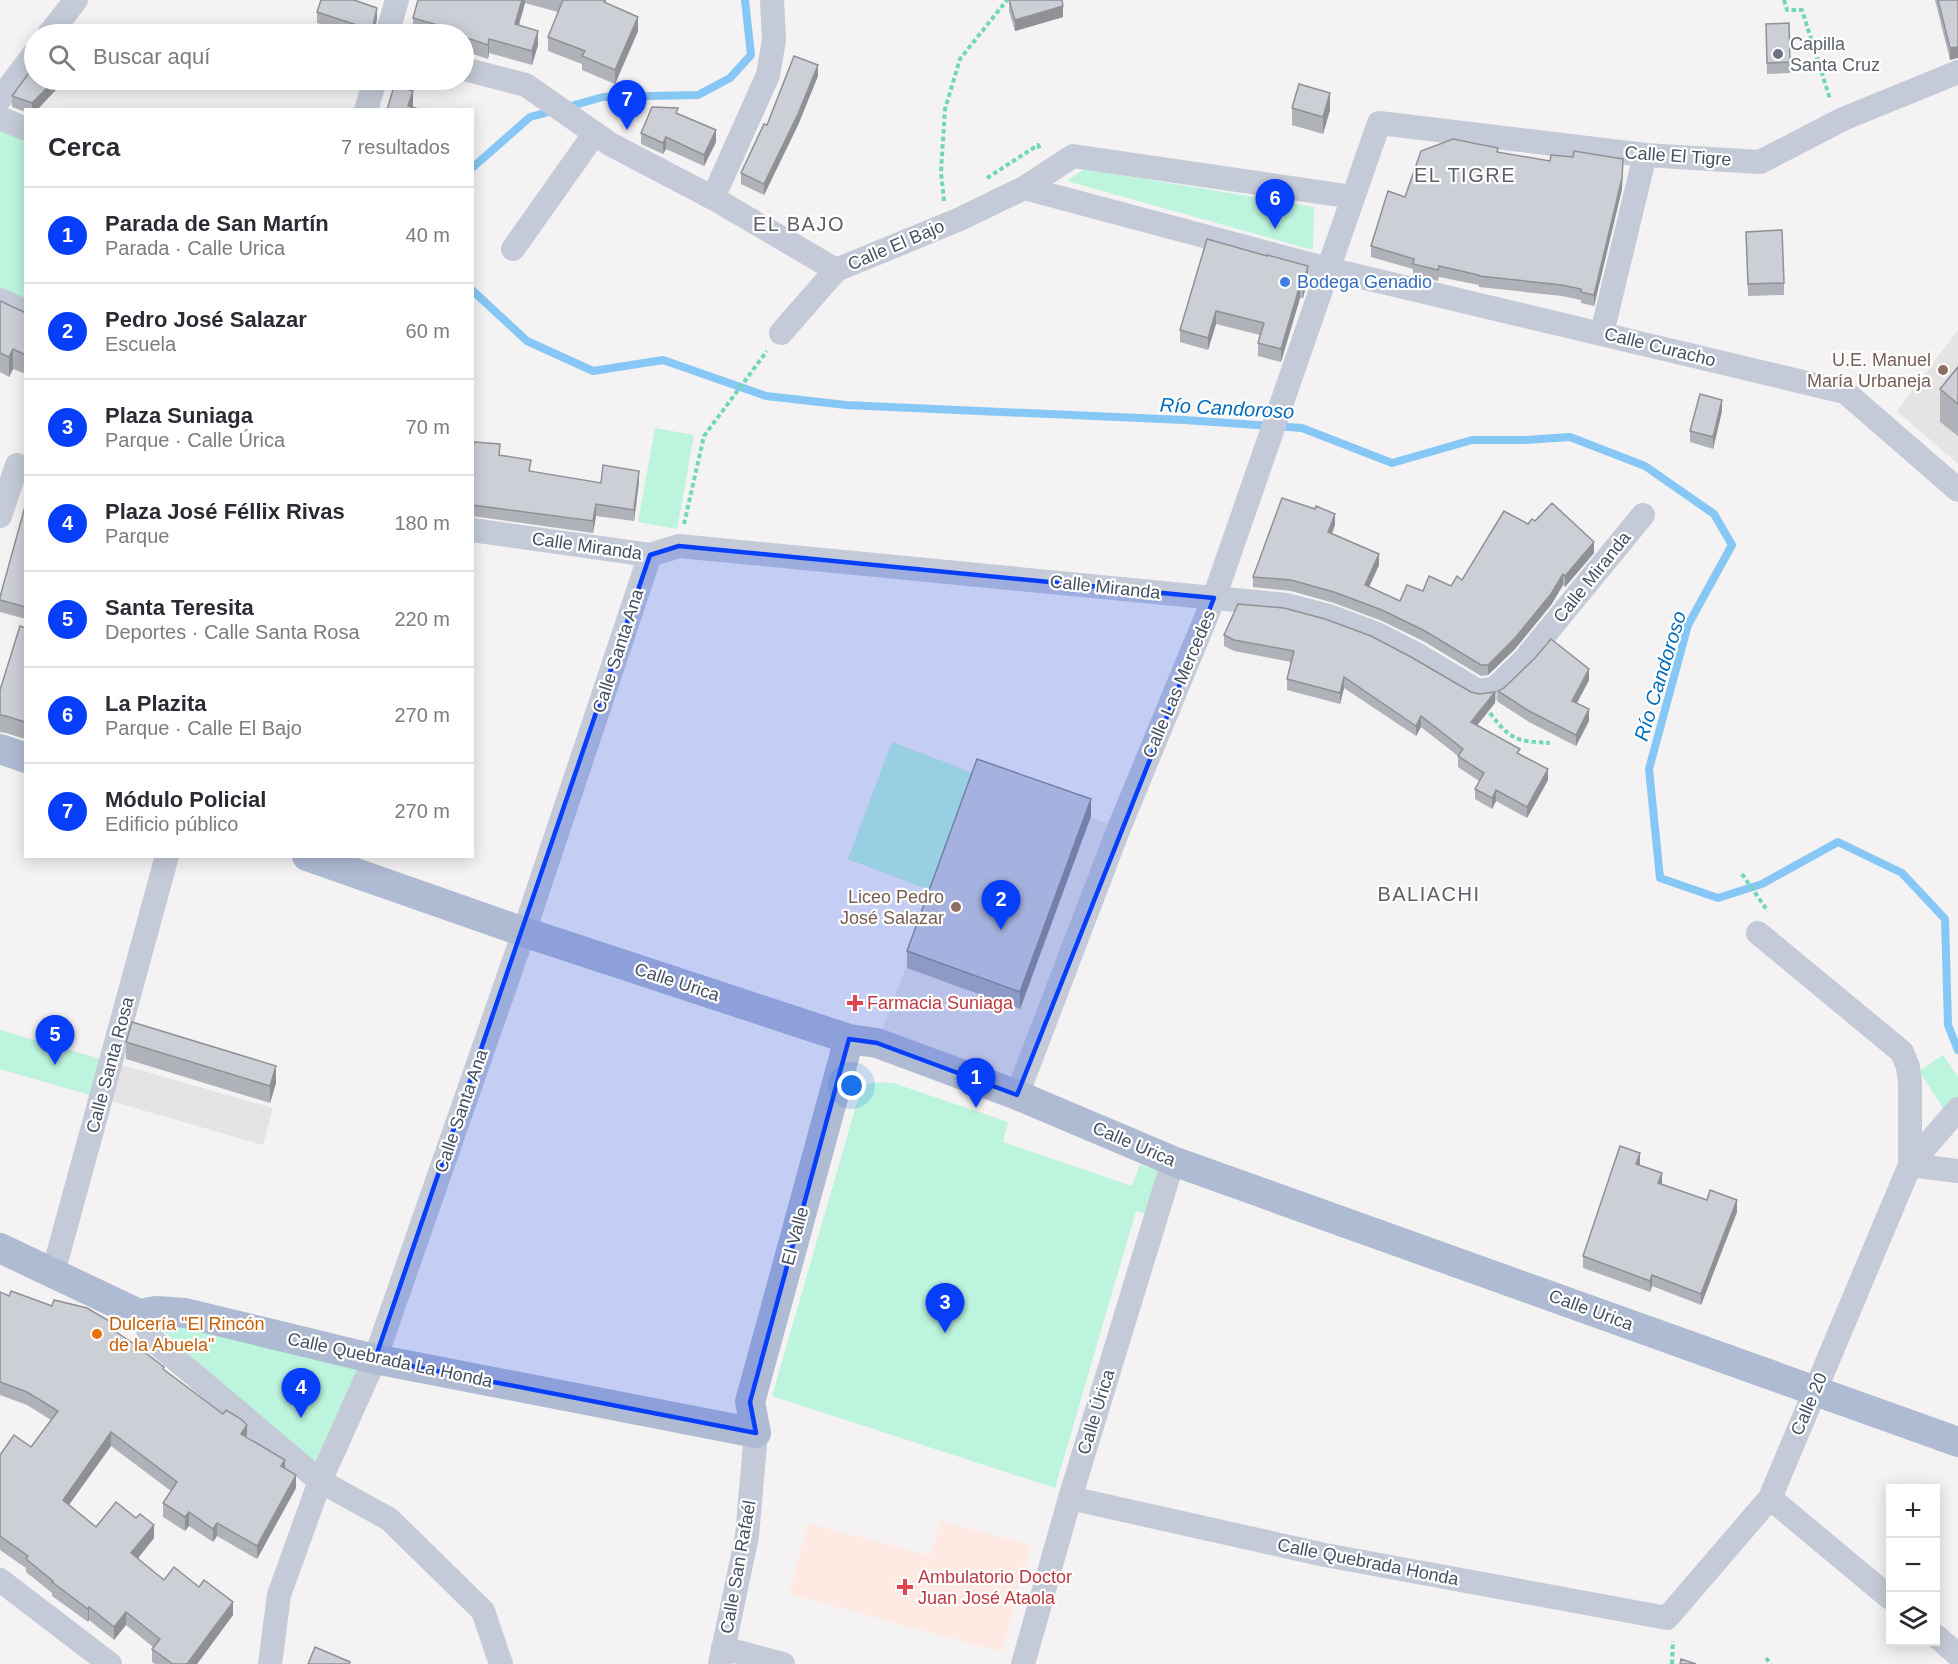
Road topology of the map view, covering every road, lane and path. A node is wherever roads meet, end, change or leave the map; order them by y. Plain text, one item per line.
1 (76, 0) edge
2 (397, 0) edge
3 (772, 0) edge
4 (1007, 0) edge
5 (1784, 0) edge
6 (58, 24) edge
7 (390, 24) edge
8 (24, 67) edge
9 (474, 72) edge
10 (1958, 72) edge
11 (372, 90) edge
12 (0, 99) edge
13 (367, 108) edge
14 (0, 118) edge
15 (1844, 119) junction
16 (1379, 123) joint
17 (24, 128) edge
18 (595, 133) junction
19 (1645, 155) junction
20 (1024, 188) junction
21 (1353, 197) junction
22 (714, 198) junction
23 (944, 208) dead end
24 (513, 249) dead end
25 (1328, 269) junction
26 (836, 270) junction
27 (0, 300) edge
28 (24, 311) edge
29 (781, 333) dead end
30 (1602, 333) junction
31 (756, 365) dead end
32 (14, 465) edge
33 (1958, 490) edge
34 (1642, 515) dead end
35 (0, 516) edge
36 (474, 530) edge
37 (679, 546) junction
38 (650, 555) junction
39 (1214, 598) junction
40 (1478, 691) junction
41 (1550, 743) dead end
42 (0, 749) edge
43 (24, 757) edge
44 (165, 858) edge
45 (313, 858) edge
46 (1742, 874) dead end
47 (1767, 910) dead end
48 (524, 932) junction
49 (1758, 933) dead end
50 (849, 1039) junction
51 (1017, 1095) junction
52 (1958, 1109) edge
53 (1173, 1161) junction
54 (1910, 1165) junction
55 (1958, 1171) edge
56 (0, 1248) edge
57 (53, 1273) junction
58 (138, 1314) junction
59 (375, 1359) junction
60 (1815, 1390) junction
61 (756, 1433) junction
62 (1958, 1442) edge
63 (320, 1480) junction
64 (1070, 1498) junction
65 (1770, 1498) junction
66 (0, 1580) edge
67 (1886, 1595) edge
68 (1667, 1618) joint
69 (1940, 1640) edge
70 (1958, 1654) edge
71 (722, 1656) edge
72 (1766, 1658) dead end
73 (110, 1664) edge
74 (270, 1664) edge
75 (501, 1664) edge
76 (783, 1664) edge
77 (1023, 1664) edge
78 (1771, 1664) edge

1 - 6 street
2 - 7 street
3 - 22 street
4 - 23 path
5 - 15 path
8 - 12 street
9 - 18 street, Calle El Bajo
10 - 15 street, Calle El Tigre
11 - 13 street
14 - 17 street
15 - 19 street, Calle El Tigre
16 - 19 street, Calle El Tigre
16 - 21 street, Calle Las Mercedes
18 - 22 street, Calle El Bajo
18 - 24 street
19 - 30 street
20 - 21 street, Calle El Bajo
20 - 25 street
20 - 26 street, Calle El Bajo
21 - 25 street, Calle Las Mercedes
22 - 26 street, Calle El Bajo
25 - 30 street, Calle Curacho
25 - 39 street, Calle Las Mercedes
26 - 29 street
27 - 28 street
30 - 33 street, Calle Curacho
31 - 37 path
32 - 35 street
34 - 40 street, Calle Miranda
36 - 38 street, Calle Miranda
37 - 38 street, Calle Miranda
37 - 39 street, Calle Miranda
38 - 48 street, Calle Santa Ana
39 - 40 street, Calle Miranda
39 - 51 street, Calle Las Mercedes
40 - 41 path
42 - 43 main road
44 - 57 street, Calle Santa Rosa
45 - 48 main road, Calle Urica
46 - 47 path
48 - 50 main road, Calle Urica
48 - 59 street, Calle Santa Ana
49 - 54 street, Calle 20
50 - 51 main road, Calle Urica
50 - 61 main road, El Valle
51 - 53 main road, Calle Urica
52 - 54 street
53 - 60 main road, Calle Urica
53 - 64 street, Calle Úrica
54 - 55 street
54 - 60 street, Calle 20
56 - 57 main road, Calle Quebrada La Honda
57 - 58 main road, Calle Quebrada La Honda
58 - 59 main road, Calle Quebrada La Honda
58 - 63 street
59 - 61 main road, Calle Quebrada La Honda
59 - 63 street, Calle Santa Ana
60 - 62 main road, Calle Urica
60 - 65 street, Calle 20
61 - 71 street, Calle San Rafaél
63 - 74 street, Calle Santa Ana
63 - 75 street
64 - 68 street, Calle Quebrada Honda
64 - 77 street, Calle Úrica
65 - 67 street
65 - 68 street, Calle 20
66 - 73 street
69 - 70 street
71 - 76 street
72 - 78 path

